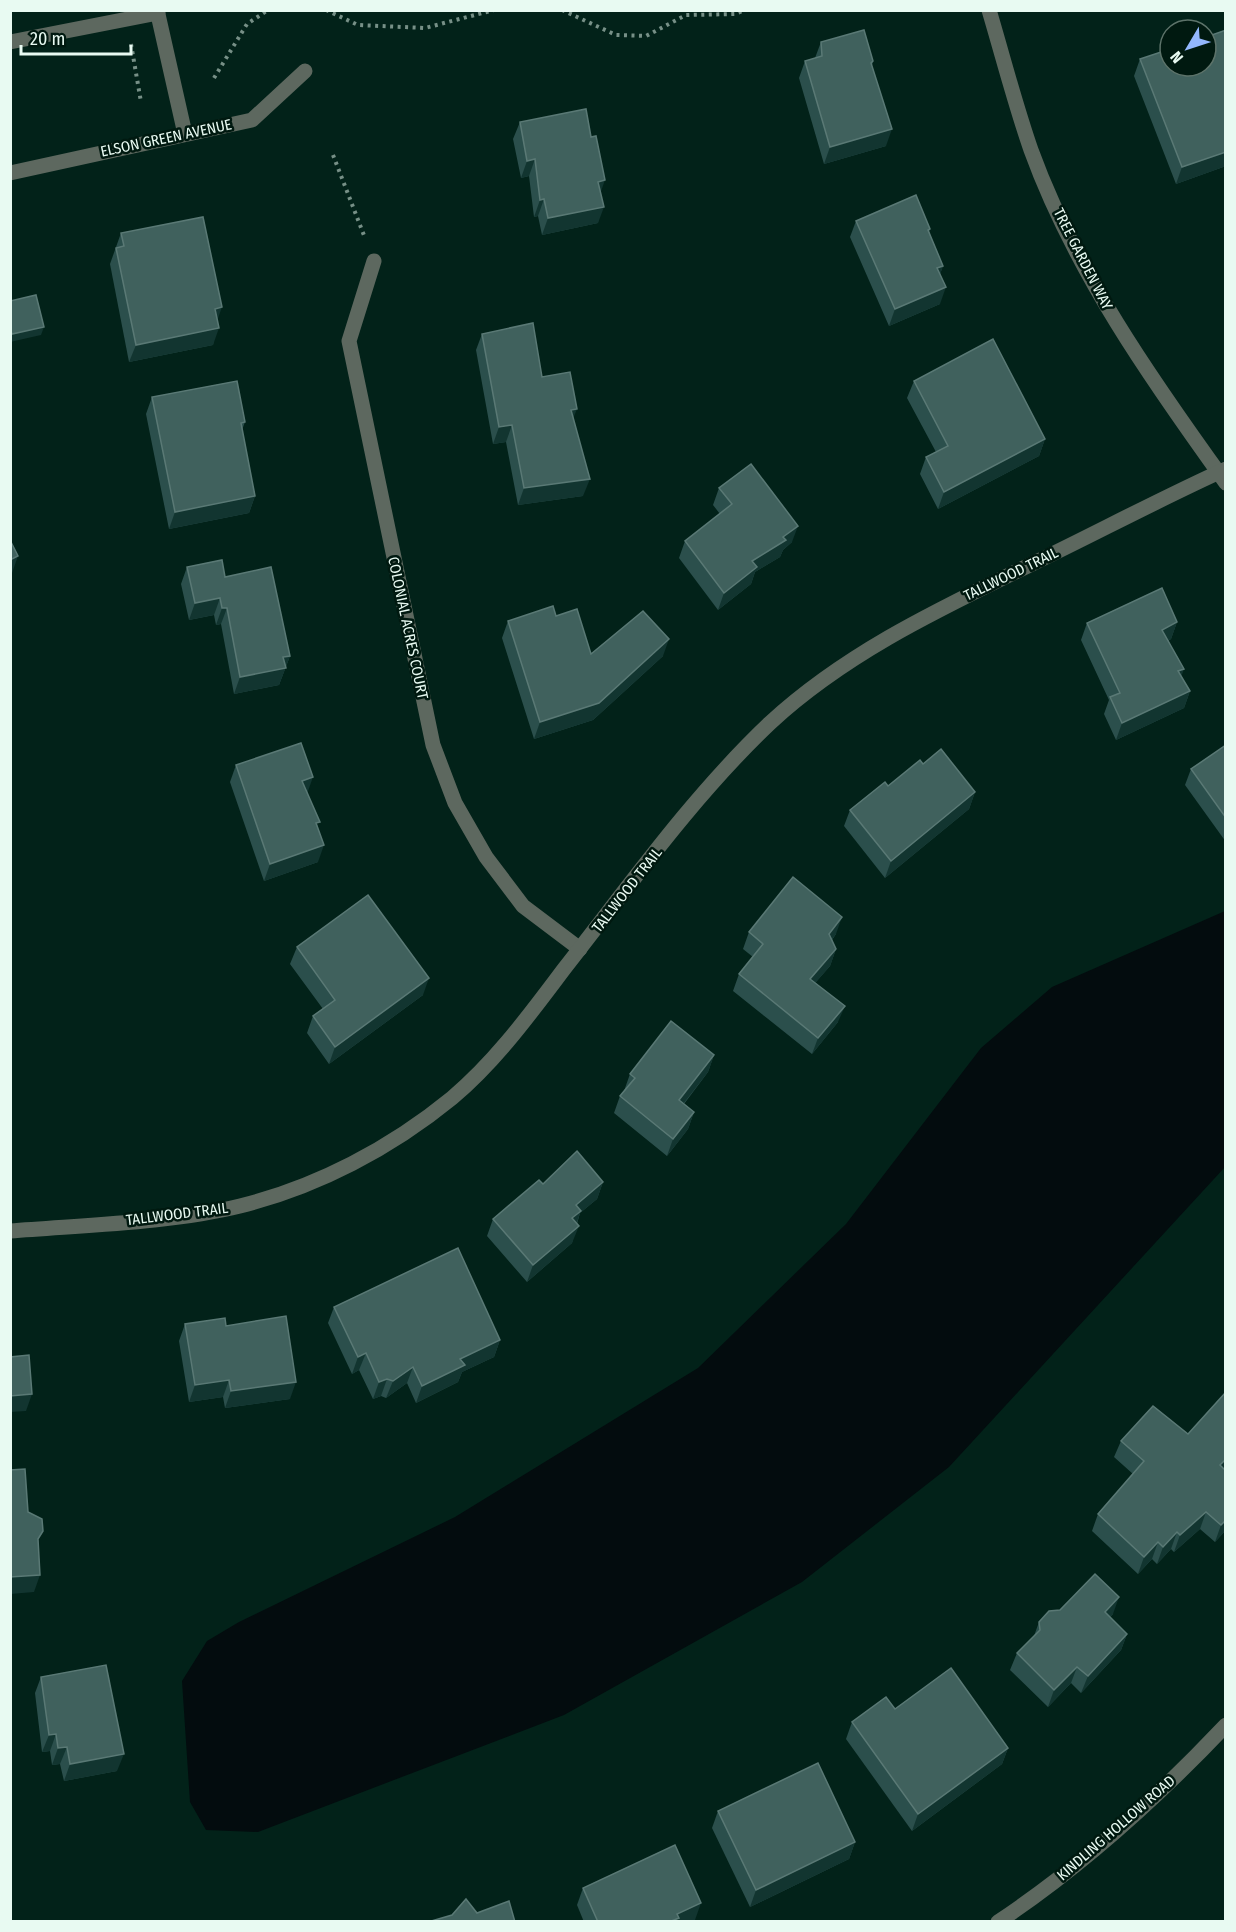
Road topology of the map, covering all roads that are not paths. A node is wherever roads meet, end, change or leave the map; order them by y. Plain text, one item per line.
1 (989, 10) edge
2 (158, 12) edge
3 (10, 42) edge
4 (306, 71) dead end
5 (185, 134) junction
6 (10, 173) edge
7 (374, 261) road end
8 (1223, 475) edge
9 (580, 949) junction
10 (10, 1231) edge
11 (1226, 1725) edge
12 (998, 1922) edge

1 - 8 street, TREE GARDEN WAY
2 - 3 street
2 - 5 street
4 - 5 street, ELSON GREEN AVENUE
5 - 6 street, ELSON GREEN AVENUE
7 - 9 street, COLONIAL ACRES COURT
8 - 9 street, TALLWOOD TRAIL
9 - 10 street, TALLWOOD TRAIL
11 - 12 street, KINDLING HOLLOW ROAD

